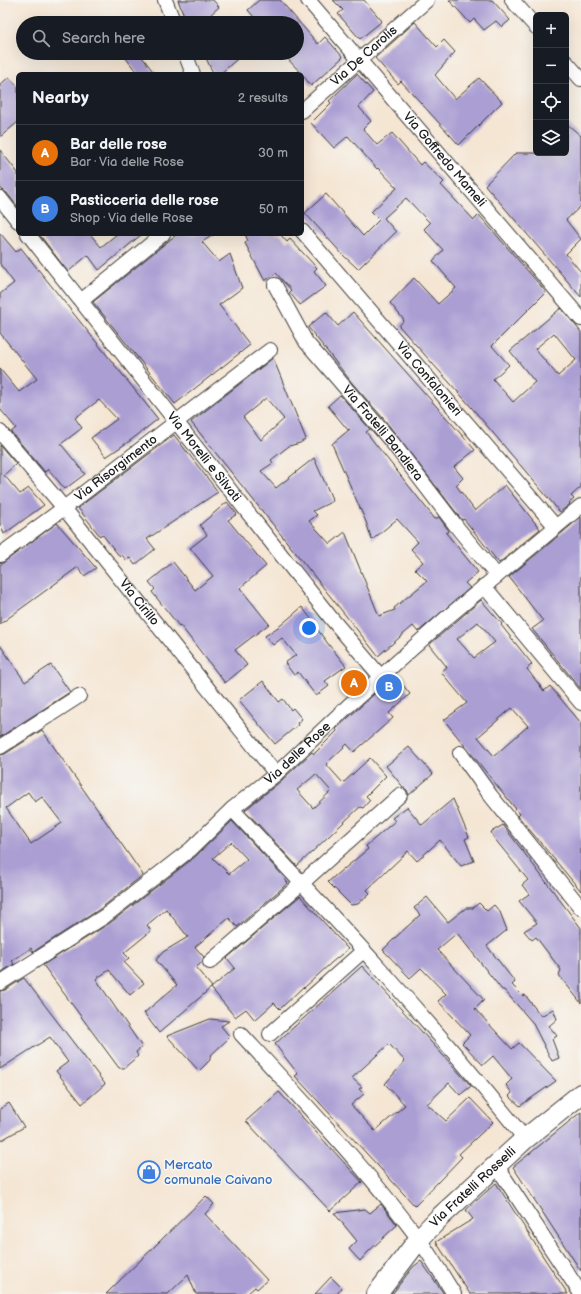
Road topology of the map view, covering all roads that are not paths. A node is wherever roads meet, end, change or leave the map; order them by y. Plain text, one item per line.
1 (165, 0) edge
2 (308, 0) edge
3 (427, 0) edge
4 (512, 0) edge
5 (171, 16) edge
6 (533, 24) edge
7 (359, 59) junction
8 (188, 60) edge
9 (569, 65) edge
10 (192, 72) edge
11 (581, 79) edge
12 (304, 109) edge
13 (0, 198) edge
14 (16, 218) edge
15 (304, 233) edge
16 (30, 236) edge
17 (161, 236) edge
18 (275, 285) dead end
19 (81, 301) junction
20 (581, 319) edge
21 (270, 350) dead end
22 (177, 421) junction
23 (0, 432) edge
24 (581, 506) edge
25 (64, 508) junction
26 (556, 527) junction
27 (0, 556) edge
28 (497, 576) junction
29 (484, 586) junction
30 (381, 677) junction
31 (79, 696) dead end
32 (581, 703) edge
33 (0, 747) edge
34 (460, 753) dead end
35 (276, 774) junction
36 (400, 795) dead end
37 (232, 809) junction
38 (302, 883) junction
39 (581, 908) edge
40 (363, 951) junction
41 (210, 962) dead end
42 (0, 983) edge
43 (242, 1034) dead end
44 (270, 1034) dead end
45 (581, 1094) edge
46 (525, 1139) junction
47 (496, 1165) junction
48 (419, 1239) junction
49 (377, 1294) edge
50 (454, 1294) edge
51 (581, 1294) edge

1 - 5 street
2 - 7 street, Via Goffredo Mameli
3 - 7 street, Via De Carolis
4 - 6 street
7 - 12 street, Via De Carolis
7 - 20 street, Via Goffredo Mameli
8 - 10 street
9 - 11 street
13 - 14 street
15 - 26 street, Via Confalonieri
16 - 19 street, Via Morelli e Silvati
17 - 19 street
18 - 28 street, Via Fratelli Bandiera
19 - 22 street, Via Morelli e Silvati
21 - 22 street, Via Risorgimento
22 - 25 street, Via Risorgimento
22 - 30 street, Via Morelli e Silvati
23 - 25 street, Via Cirillo
24 - 26 street, Via delle Rose
25 - 27 street, Via Risorgimento
25 - 35 street, Via Cirillo
26 - 28 street, Via delle Rose
28 - 29 street, Via delle Rose
29 - 30 street, Via delle Rose
29 - 32 street
30 - 35 street, Via delle Rose
31 - 33 street
34 - 39 street
35 - 37 street, Via delle Rose
36 - 38 street
37 - 38 street
37 - 42 street, Via delle Rose
38 - 40 street
38 - 41 street
40 - 44 street
40 - 46 street
43 - 48 street
45 - 46 main road, Via Fratelli Rosselli
46 - 47 main road, Via Fratelli Rosselli
47 - 48 main road, Via Fratelli Rosselli
47 - 51 street
48 - 49 main road, Via Fratelli Rosselli
48 - 50 street

